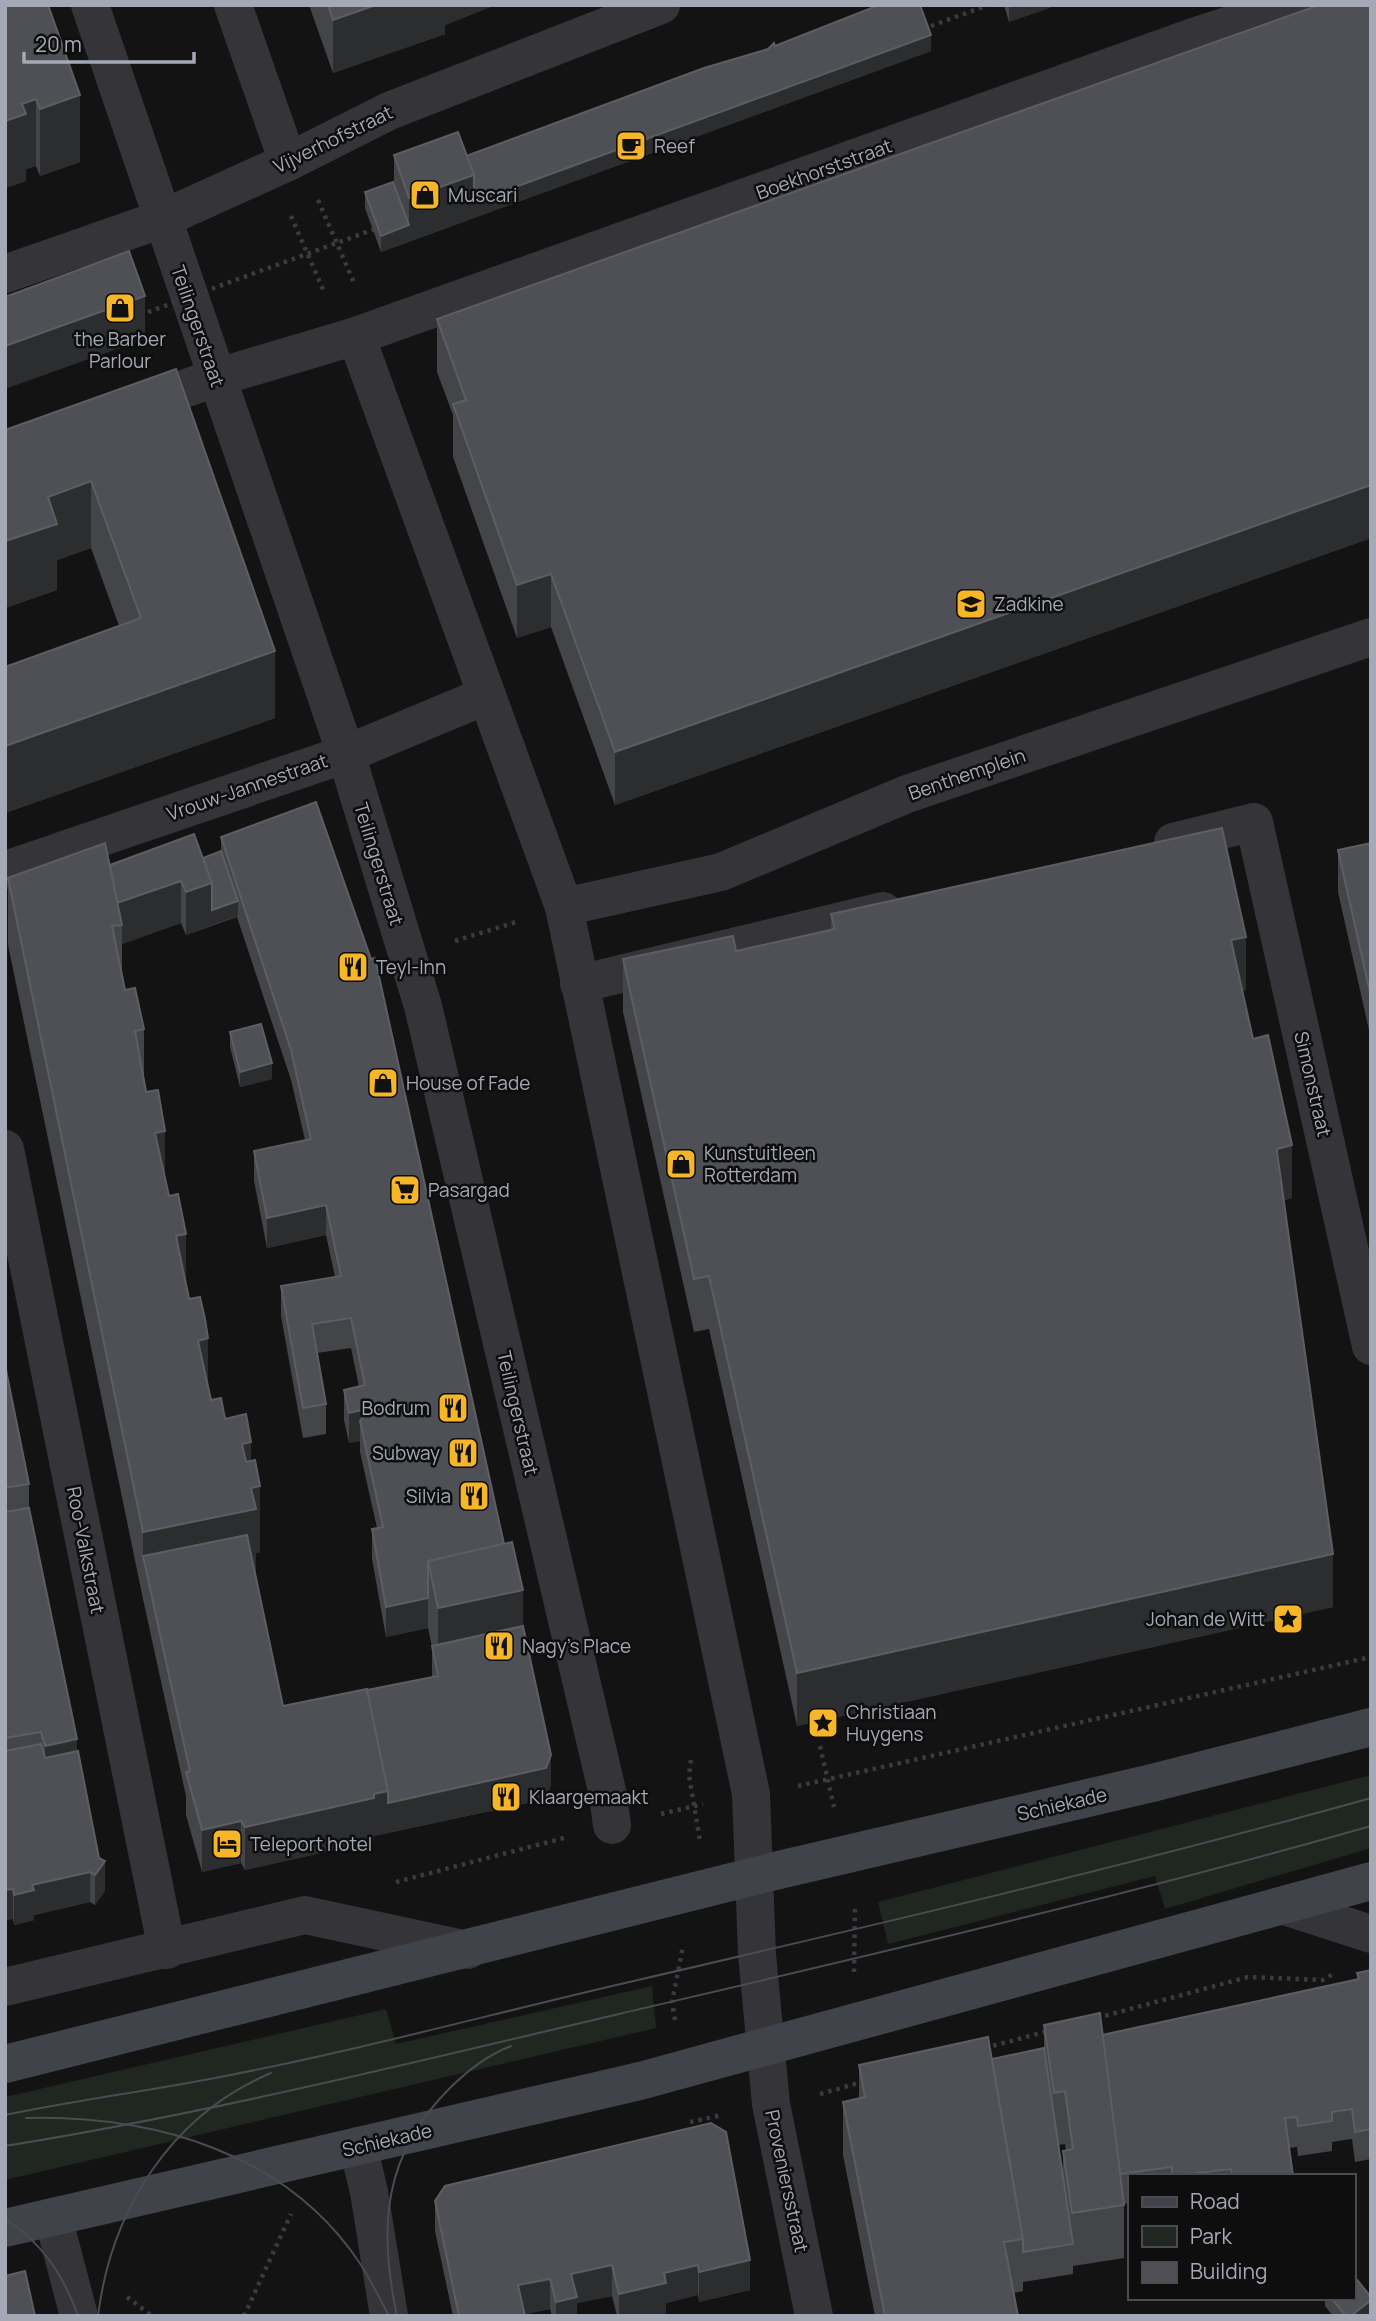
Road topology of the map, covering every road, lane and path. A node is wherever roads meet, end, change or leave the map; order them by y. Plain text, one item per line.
1 (90, 5) edge
2 (233, 5) edge
3 (661, 5) edge
4 (988, 5) edge
5 (1292, 5) edge
6 (916, 32) edge
7 (288, 162) junction
8 (162, 219) junction
9 (386, 225) edge
10 (5, 274) edge
11 (131, 318) edge
12 (356, 336) junction
13 (215, 378) junction
14 (97, 420) edge
15 (1371, 637) edge
16 (485, 696) junction
17 (346, 754) junction
18 (1133, 851) edge
19 (5, 870) edge
20 (916, 903) edge
21 (564, 907) junction
22 (407, 957) junction
23 (579, 984) junction
24 (5, 1149) edge
25 (1371, 1346) edge
26 (1371, 1657) edge
27 (1371, 1727) edge
28 (820, 1746) dead end
29 (827, 1780) junction
30 (788, 1788) dead end
31 (612, 1825) joint
32 (844, 1854) junction
33 (752, 1877) junction
34 (1371, 1881) edge
35 (383, 1885) dead end
36 (671, 1898) junction
37 (1284, 1906) junction
38 (1371, 1934) edge
39 (167, 1950) junction
40 (468, 1950) junction
41 (1335, 1973) dead end
42 (5, 1987) edge
43 (859, 2020) junction
44 (1087, 2021) edge
45 (1061, 2028) edge
46 (767, 2046) junction
47 (981, 2050) edge
48 (5, 2064) edge
49 (684, 2069) junction
50 (814, 2096) dead end
51 (696, 2121) dead end
52 (358, 2146) junction
53 (293, 2210) dead end
54 (53, 2217) junction
55 (5, 2228) edge
56 (79, 2316) edge
57 (244, 2316) edge
58 (389, 2316) edge
59 (814, 2316) edge

1 - 8 street, Teilingerstraat
2 - 7 street
3 - 7 street, Vijverhofstraat
4 - 6 path, bridge
5 - 12 street, Boekhorststraat
7 - 8 street, Vijverhofstraat
7 - 12 path
7 - 12 path
8 - 10 street, Vijverhofstraat
8 - 13 street, Teilingerstraat
9 - 11 path, bridge
12 - 13 street, Boekhorststraat
12 - 16 street
13 - 14 street, Boekhorststraat
13 - 17 street, Teilingerstraat
15 - 21 street, Benthemplein
16 - 17 street, Vrouw-Jannestraat
16 - 21 street
17 - 19 street, Vrouw-Jannestraat
17 - 22 street, Teilingerstraat
18 - 25 street, Simonstraat
20 - 23 street
21 - 22 path
21 - 23 street
22 - 31 street, Teilingerstraat
23 - 33 street
24 - 39 street, Roo-Valkstraat
26 - 29 path
27 - 32 main road, Schiekade
28 - 29 path
29 - 30 path
29 - 32 path
31 - 35 path
32 - 33 main road, Schiekade
32 - 43 path
33 - 36 main road, Schiekade
33 - 46 street
34 - 37 main road, Schiekade
36 - 40 main road, Schiekade
36 - 49 path
37 - 38 street
37 - 43 main road, Schiekade
39 - 40 street, Schiekade
39 - 42 street, Schiekade
40 - 48 main road, Schiekade
41 - 44 path
43 - 46 main road, Schiekade
43 - 50 path
45 - 47 path
46 - 49 main road, Schiekade
46 - 59 street, Proveniersstraat
49 - 51 path
49 - 52 main road, Schiekade
52 - 54 main road, Schiekade
52 - 58 street
53 - 57 path
54 - 55 main road, Schiekade
54 - 56 street

